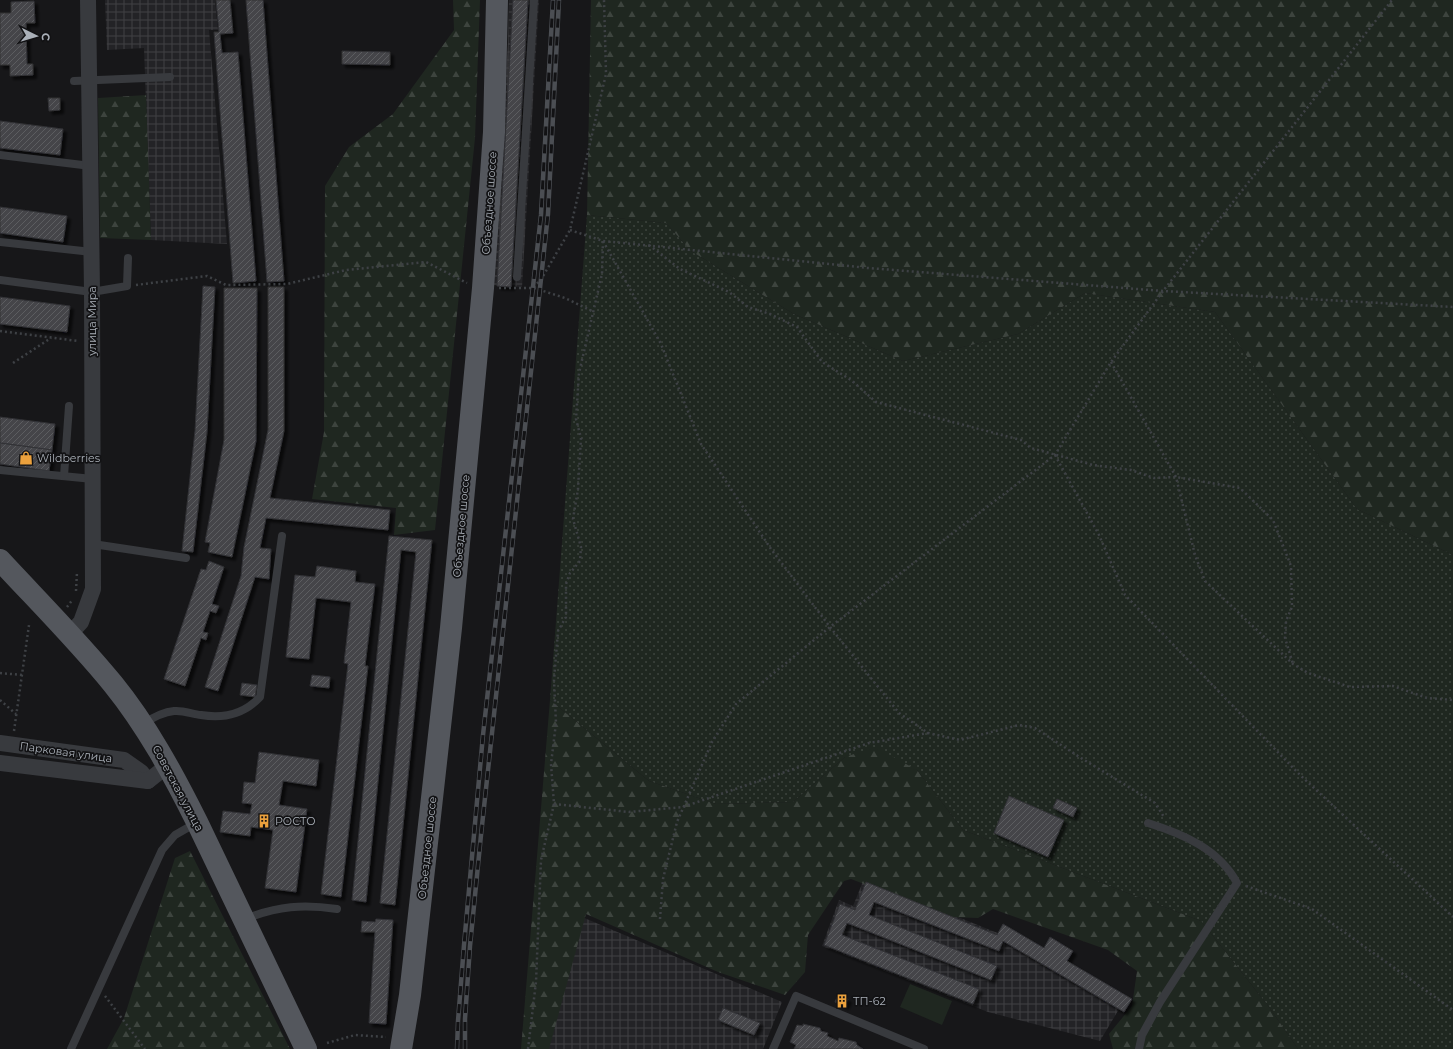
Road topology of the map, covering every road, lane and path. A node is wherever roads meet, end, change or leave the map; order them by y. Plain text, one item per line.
1 (88, 0) edge
2 (497, 0) edge
3 (534, 0) edge
4 (604, 0) edge
5 (1392, 0) edge
6 (170, 77) dead end
7 (82, 81) junction
8 (0, 155) edge
9 (90, 166) junction
10 (570, 230) junction
11 (603, 241) junction
12 (0, 242) edge
13 (648, 245) junction
14 (92, 252) junction
15 (128, 258) dead end
16 (517, 276) dead end
17 (0, 280) edge
18 (127, 286) junction
19 (483, 288) junction
20 (533, 288) junction
21 (1163, 291) junction
22 (92, 292) junction
23 (1453, 307) edge
24 (594, 312) junction
25 (0, 331) edge
26 (51, 338) junction
27 (81, 342) dead end
28 (1111, 362) junction
29 (13, 363) dead end
30 (69, 406) dead end
31 (1055, 455) junction
32 (0, 470) edge
33 (64, 476) junction
34 (1176, 477) junction
35 (93, 479) junction
36 (282, 536) dead end
37 (93, 544) junction
38 (186, 558) dead end
39 (0, 560) edge
40 (29, 625) dead end
41 (830, 628) junction
42 (69, 635) junction
43 (1293, 664) junction
44 (0, 673) edge
45 (22, 676) junction
46 (0, 700) edge
47 (1453, 700) edge
48 (16, 714) junction
49 (142, 724) junction
50 (928, 733) junction
51 (6, 744) edge
52 (0, 763) edge
53 (167, 766) junction
54 (148, 781) junction
55 (554, 804) junction
56 (683, 808) junction
57 (197, 822) junction
58 (1148, 823) dead end
59 (1179, 833) junction
60 (1238, 883) junction
61 (337, 909) dead end
62 (1453, 917) edge
63 (244, 919) junction
64 (660, 919) dead end
65 (104, 994) dead end
66 (1453, 1010) edge
67 (328, 1043) dead end
68 (402, 1044) edge
69 (72, 1049) edge
70 (145, 1049) edge
71 (306, 1049) edge
72 (528, 1049) edge
73 (773, 1049) edge
74 (924, 1049) edge
75 (1140, 1049) edge

1 - 7 street, улица Мира
2 - 19 main road, Объездное шоссе
3 - 16 lane
4 - 10 path
5 - 21 path
6 - 7 lane
7 - 9 street, улица Мира
8 - 9 lane
9 - 14 street, улица Мира
10 - 11 path
10 - 20 path
11 - 13 path
11 - 24 path
11 - 41 path
12 - 14 lane
13 - 21 path
13 - 31 path
14 - 22 street, улица Мира
15 - 18 lane
17 - 22 lane
18 - 19 path
18 - 22 lane
19 - 20 path
19 - 68 main road, Объездное шоссе
20 - 24 path
21 - 23 path
21 - 28 path
22 - 35 street, улица Мира
24 - 55 path
25 - 26 path
26 - 27 path
26 - 29 path
28 - 31 path
28 - 34 path
30 - 33 lane
31 - 34 path
31 - 41 path
31 - 62 path
32 - 33 lane
33 - 35 lane
34 - 43 path
34 - 43 path
35 - 37 street, улица Мира
36 - 49 lane
37 - 38 lane
37 - 42 street, улица Мира
39 - 42 main road, Советская улица
40 - 45 path
41 - 50 path
41 - 56 path
42 - 49 main road, Советская улица
43 - 47 path
44 - 45 path
45 - 48 path
46 - 48 path
48 - 51 path
49 - 53 main road, Советская улица
50 - 56 path
50 - 59 path
51 - 54 street, Парковая улица
52 - 54 street, Парковая улица
53 - 54 street
53 - 57 main road, Советская улица
55 - 56 path
55 - 72 path
56 - 64 path
57 - 63 main road, Советская улица
57 - 69 lane
58 - 59 lane
59 - 60 lane
60 - 66 path
60 - 75 lane
61 - 63 lane
63 - 71 main road, Советская улица
65 - 70 path
67 - 68 path
73 - 74 lane

